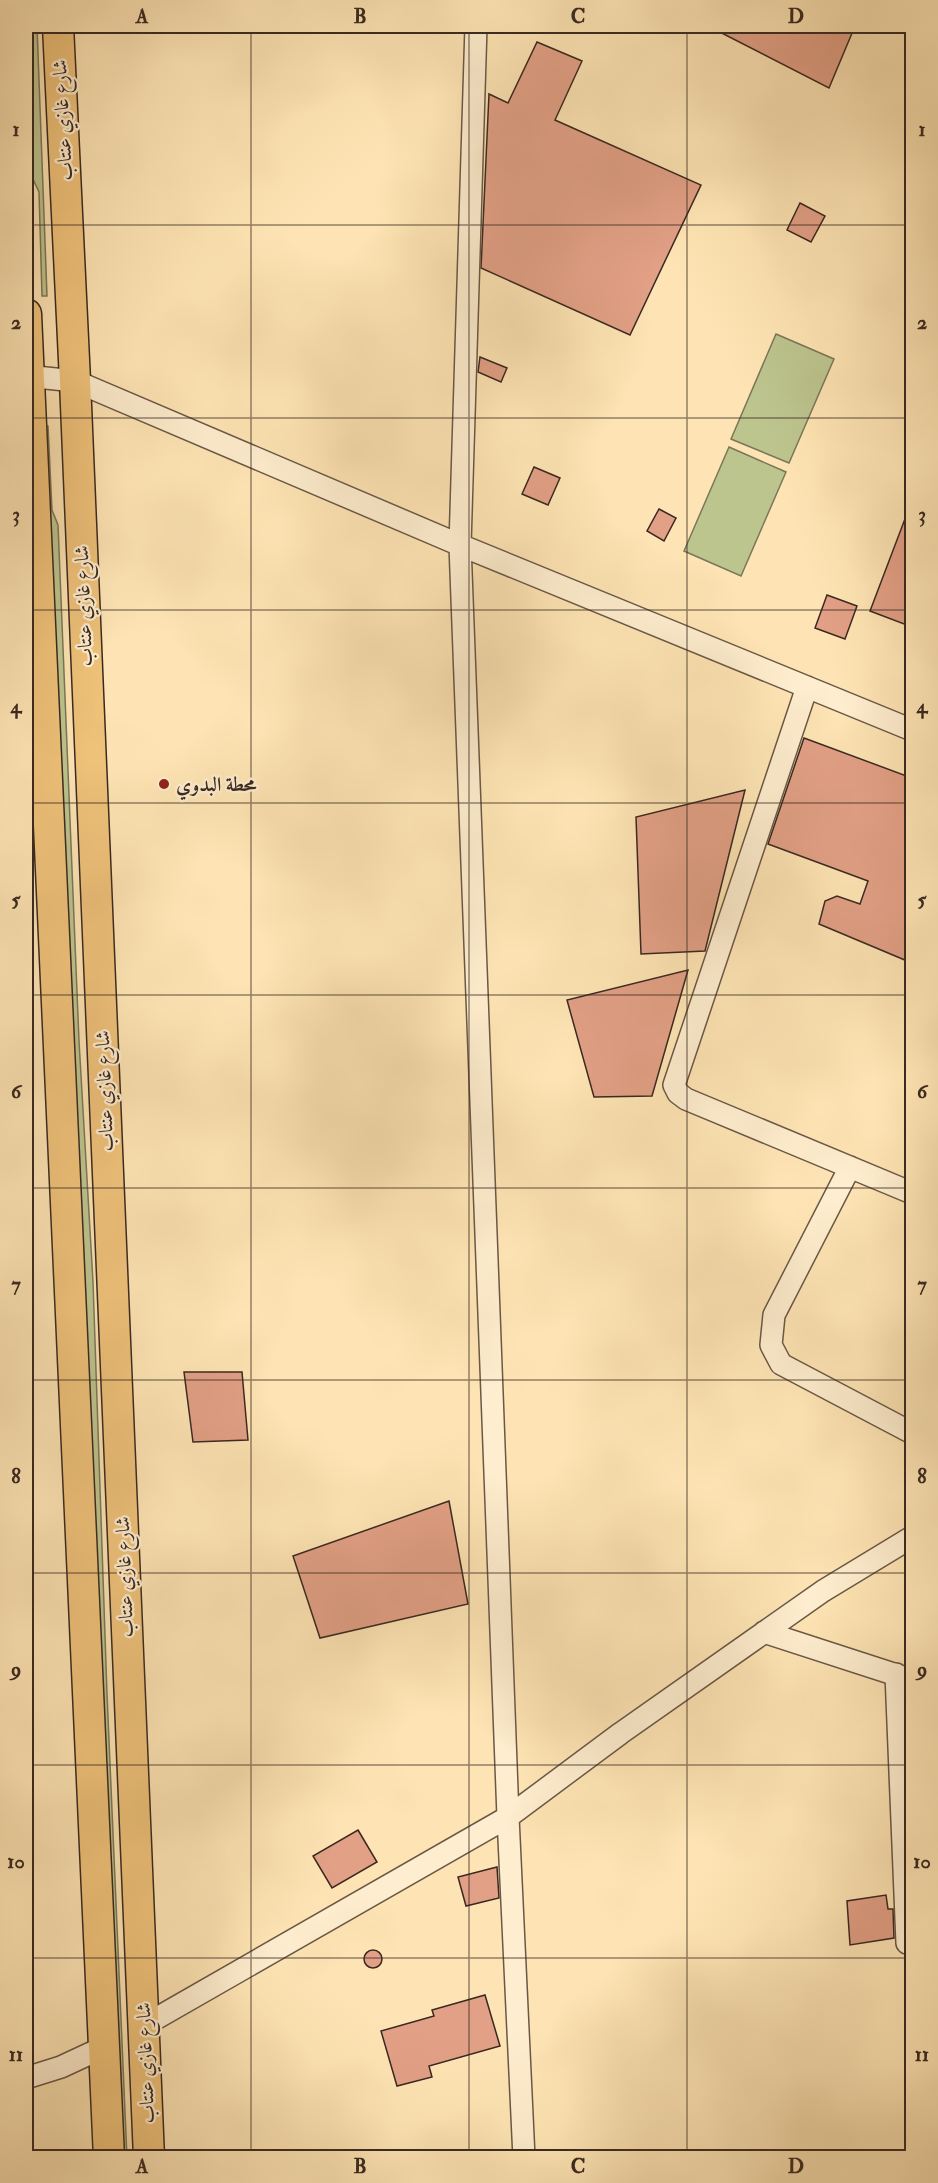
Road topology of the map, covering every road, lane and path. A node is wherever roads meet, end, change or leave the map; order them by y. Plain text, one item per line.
1 (58, 26) edge
2 (476, 26) edge
3 (26, 314) edge
4 (26, 377) edge
5 (75, 381) junction
6 (460, 546) junction
7 (807, 687) junction
8 (912, 730) edge
9 (850, 1167) junction
10 (912, 1193) edge
11 (912, 1432) edge
12 (912, 1537) edge
13 (765, 1632) junction
14 (904, 1677) edge
15 (508, 1817) junction
16 (907, 1943) dead end
17 (143, 2026) junction
18 (104, 2047) junction
19 (26, 2078) edge
20 (109, 2157) edge
21 (149, 2157) edge
22 (524, 2157) edge

1 - 5 highway, شارع غازي عنتاب
2 - 6 street
3 - 4 highway
4 - 5 street
4 - 18 highway
5 - 6 street
5 - 17 highway, شارع غازي عنتاب
6 - 7 street
6 - 15 street
7 - 8 street
7 - 9 street
9 - 10 street
9 - 11 street
12 - 13 street
13 - 14 street
13 - 15 street
14 - 16 street
15 - 17 street
15 - 22 street
17 - 21 highway, شارع غازي عنتاب
18 - 19 street
18 - 20 highway

